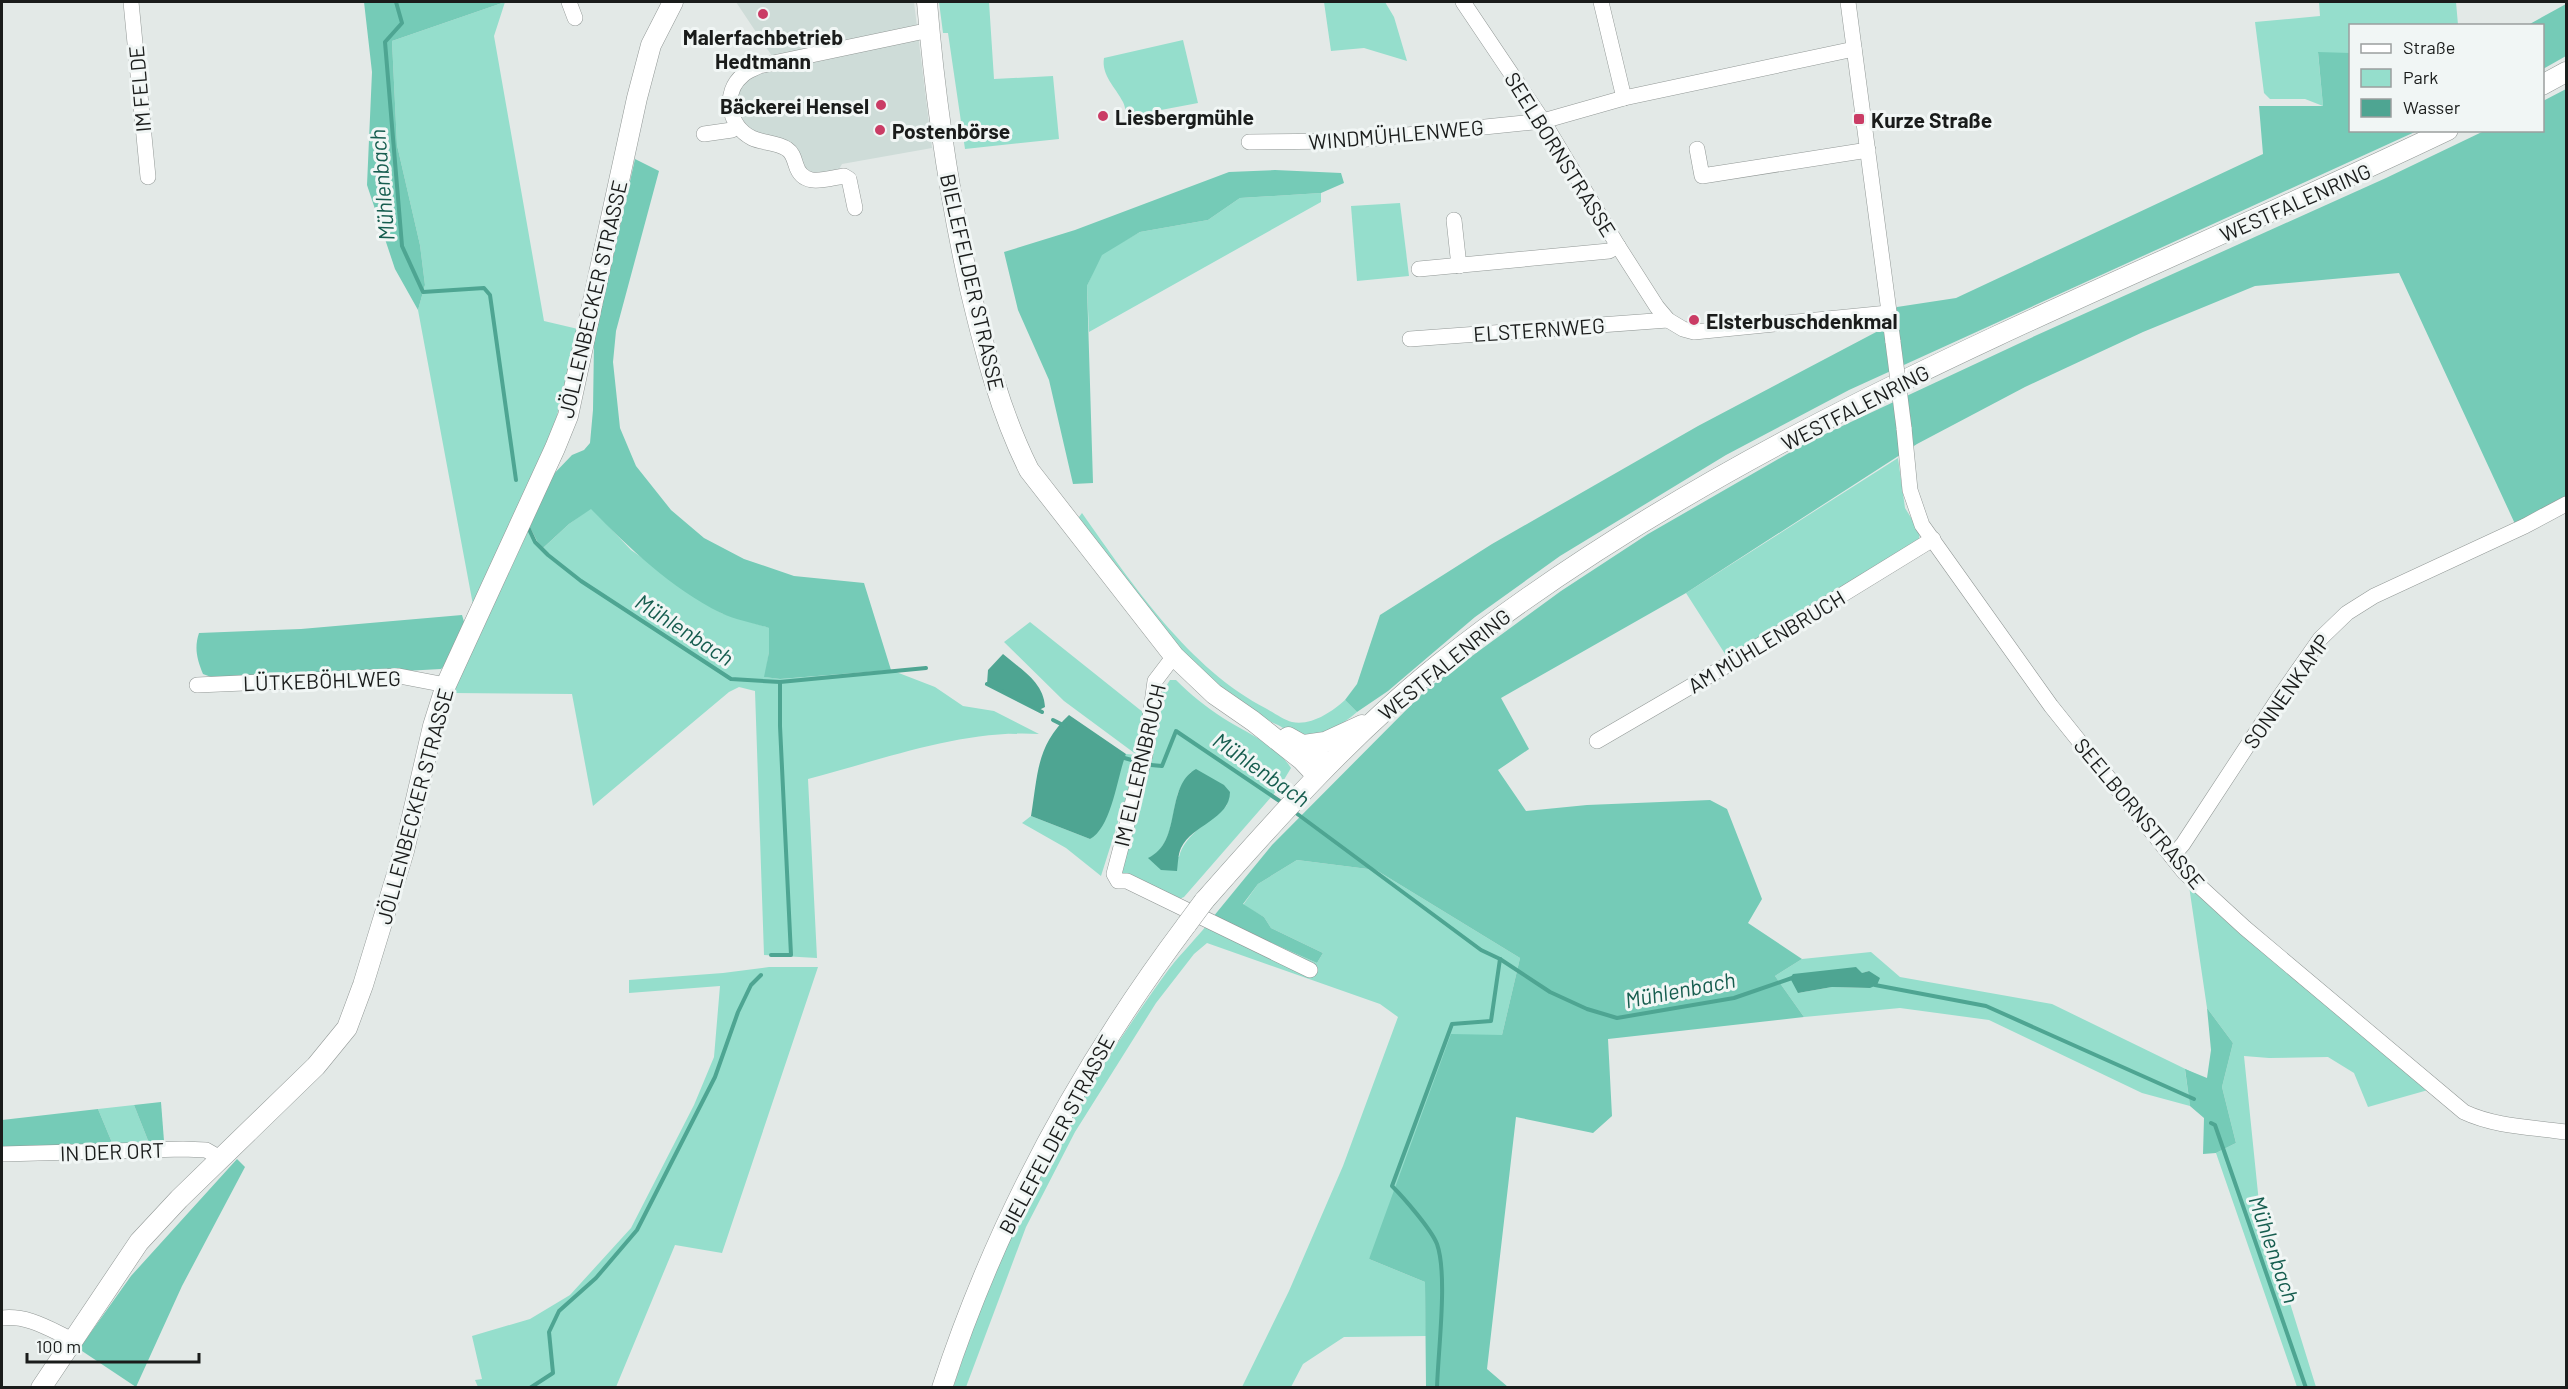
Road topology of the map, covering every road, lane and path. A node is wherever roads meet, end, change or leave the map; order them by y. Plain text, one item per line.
1 (131, 2) edge
2 (569, 2) edge
3 (673, 2) edge
4 (927, 2) edge
5 (1463, 2) edge
6 (1601, 2) edge
7 (1848, 2) edge
8 (575, 18) dead end
9 (930, 30) junction
10 (1854, 49) junction
11 (2566, 72) edge
12 (2544, 84) edge
13 (1624, 98) junction
14 (1543, 121) junction
15 (736, 125) junction
16 (2444, 132) edge
17 (704, 134) dead end
18 (1250, 142) dead end
19 (1697, 149) dead end
20 (1868, 150) junction
21 (148, 177) dead end
22 (855, 208) dead end
23 (1454, 220) dead end
24 (1618, 246) junction
25 (1459, 266) junction
26 (1419, 269) dead end
27 (1888, 313) junction
28 (1668, 320) junction
29 (1410, 339) dead end
30 (2566, 504) edge
31 (1933, 539) junction
32 (1174, 656) junction
33 (197, 685) dead end
34 (446, 685) junction
35 (1254, 721) junction
36 (1373, 721) junction
37 (1598, 741) dead end
38 (1304, 745) junction
39 (1323, 770) junction
40 (2172, 857) junction
41 (1310, 970) dead end
42 (2566, 1132) edge
43 (2, 1154) edge
44 (220, 1158) junction
45 (2, 1318) edge
46 (73, 1340) junction
47 (41, 1388) edge
48 (942, 1388) edge

1 - 21 street, IM FELDE
2 - 8 street
3 - 34 main road, JÖLLENBECKER STRASSE
4 - 9 main road, BIELEFELDER STRASSE
5 - 14 street, SEELBORNSTRASSE
6 - 13 street
7 - 10 street, SEELBORNSTRASSE
9 - 15 street
9 - 32 main road, BIELEFELDER STRASSE
10 - 13 street
10 - 20 street, SEELBORNSTRASSE
11 - 12 main road
13 - 14 street
14 - 18 street, WINDMÜHLENWEG
14 - 24 street, SEELBORNSTRASSE
15 - 17 street
15 - 22 street
16 - 36 main road, WESTFALENRING
19 - 20 street
20 - 27 street, SEELBORNSTRASSE
23 - 25 street
24 - 25 street
24 - 28 street, SEELBORNSTRASSE
25 - 26 street
27 - 28 street
27 - 31 street, SEELBORNSTRASSE, bridge
28 - 29 street, ELSTERNWEG
30 - 40 street, SONNENKAMP
31 - 37 street, AM MÜHLENBRUCH
31 - 40 street, SEELBORNSTRASSE
32 - 35 main road, BIELEFELDER STRASSE
32 - 41 street, IM ELLERNBRUCH
33 - 34 street, LÜTKEBÖHLWEG
34 - 44 main road, JÖLLENBECKER STRASSE
35 - 38 main road, BIELEFELDER STRASSE
35 - 39 main road, BIELEFELDER STRASSE
36 - 38 main road
36 - 39 main road, WESTFALENRING
38 - 39 main road, BIELEFELDER STRASSE
39 - 48 main road, BIELEFELDER STRASSE, bridge
40 - 42 street, SEELBORNSTRASSE
43 - 44 street, IN DER ORT
44 - 46 main road, JÖLLENBECKER STRASSE
45 - 46 street
46 - 47 main road, JÖLLENBECKER STRASSE

